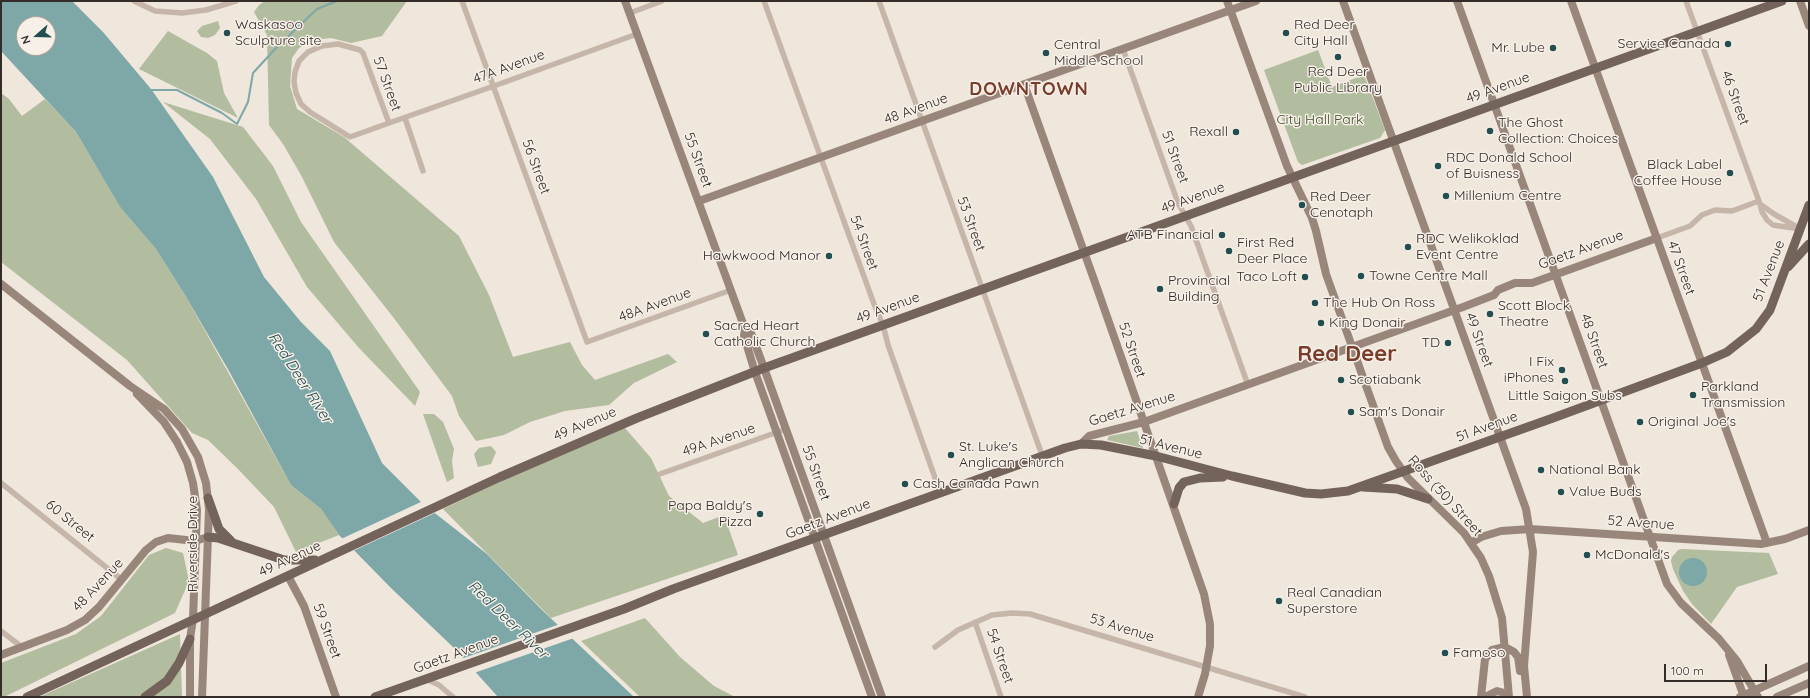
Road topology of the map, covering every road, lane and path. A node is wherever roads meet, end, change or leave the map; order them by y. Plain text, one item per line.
1 (134, 1) edge
2 (236, 1) edge
3 (462, 1) edge
4 (626, 1) edge
5 (662, 1) edge
6 (764, 1) edge
7 (879, 1) edge
8 (1228, 1) edge
9 (1256, 1) edge
10 (1343, 1) edge
11 (1458, 1) edge
12 (1572, 1) edge
13 (1686, 1) edge
14 (1782, 1) edge
15 (1800, 1) edge
16 (230, 2) edge
17 (1231, 10) junction
18 (630, 13) junction
19 (1809, 26) edge
20 (1698, 32) junction
21 (638, 34) junction
22 (1123, 49) junction
23 (1596, 68) junction
24 (1024, 84) junction
25 (494, 86) junction
26 (1495, 104) junction
27 (405, 118) junction
28 (922, 121) junction
29 (389, 123) junction
30 (1394, 141) junction
31 (821, 157) junction
32 (423, 171) dead end
33 (1292, 177) junction
34 (699, 201) junction
35 (1760, 202) junction
36 (1809, 205) edge
37 (1185, 215) junction
38 (1804, 230) edge
39 (1657, 238) junction
40 (1809, 244) edge
41 (1084, 252) junction
42 (1783, 272) junction
43 (1556, 274) junction
44 (1, 284) edge
45 (982, 289) junction
46 (731, 290) junction
47 (1454, 310) junction
48 (883, 325) junction
49 (745, 328) junction
50 (587, 342) joint
51 (1352, 347) junction
52 (1702, 363) junction
53 (764, 368) junction
54 (754, 372) junction
55 (1248, 385) junction
56 (130, 386) junction
57 (1601, 400) junction
58 (1144, 422) junction
59 (786, 429) junction
60 (777, 433) junction
61 (186, 435) junction
62 (1501, 437) junction
63 (177, 442) junction
64 (1081, 444) junction
65 (1042, 455) junction
66 (1156, 456) junction
67 (1402, 471) junction
68 (660, 474) dead end
69 (1232, 476) junction
70 (1, 483) edge
71 (1360, 487) junction
72 (940, 492) junction
73 (208, 498) junction
74 (1428, 499) junction
75 (1174, 504) junction
76 (1530, 529) junction
77 (1809, 530) edge
78 (825, 535) junction
79 (208, 537) junction
80 (1651, 537) junction
81 (815, 539) junction
82 (195, 541) junction
83 (234, 543) junction
84 (1471, 543) junction
85 (1767, 543) junction
86 (322, 559) junction
87 (288, 576) junction
88 (122, 580) junction
89 (206, 613) junction
90 (193, 619) junction
91 (975, 622) junction
92 (1, 631) edge
93 (190, 639) junction
94 (22, 647) junction
95 (935, 647) dead end
96 (1505, 647) junction
97 (1727, 649) junction
98 (1, 655) edge
99 (1809, 666) edge
100 (1207, 667) junction
101 (428, 680) junction
102 (1809, 683) edge
103 (1756, 694) edge
104 (1509, 696) edge
105 (1527, 696) edge
106 (27, 697) edge
107 (145, 697) edge
108 (190, 697) edge
109 (202, 697) edge
110 (336, 697) edge
111 (375, 697) edge
112 (453, 697) edge
113 (872, 697) edge
114 (882, 697) edge
115 (1002, 697) edge
116 (1198, 697) edge
117 (1305, 697) edge
118 (1481, 697) edge
119 (1485, 697) edge
120 (1742, 697) edge
121 (1777, 697) edge

1 - 16 street
2 - 16 street
3 - 25 street, 56 Street
4 - 18 street, 55 Street
5 - 18 street
6 - 31 street, 54 Street
7 - 28 street, 53 Street
8 - 17 street, Ross (50) Street
9 - 17 street, 48 Avenue
10 - 30 street, 49 Street
11 - 26 street, 48 Street
12 - 23 street, 47 Street
13 - 20 street, 46 Street
14 - 20 main road, 49 Avenue
15 - 19 street
17 - 22 street, 48 Avenue
17 - 33 street, Ross (50) Street
18 - 21 street, 55 Street
20 - 23 main road, 49 Avenue
20 - 35 street, 46 Street
21 - 25 street, 47A Avenue
21 - 34 street, 55 Street
22 - 24 street, 48 Avenue
22 - 37 street, 51 Street
23 - 26 main road, 49 Avenue
23 - 39 street, 47 Street
24 - 28 street, 48 Avenue
24 - 41 street, 52 Street
25 - 27 street, 47A Avenue
25 - 50 street, 56 Street
26 - 30 main road, 49 Avenue
26 - 43 street, 48 Street
27 - 29 street, 47A Avenue
27 - 32 street, 57 Street
28 - 31 street, 48 Avenue
28 - 45 street, 53 Street
29 - 29 street, 57 Street
30 - 33 main road, 49 Avenue
30 - 47 street, 49 Street
31 - 34 street, 48 Avenue
31 - 48 street, 54 Street
33 - 37 main road, 49 Avenue
33 - 51 street, Ross (50) Street
34 - 46 street, 55 Street
35 - 38 street
35 - 38 street, 46 Street
35 - 39 street, Gaetz Avenue
36 - 38 main road, 51 Avenue
37 - 41 main road, 49 Avenue
37 - 55 street, 51 Street
38 - 42 main road, 51 Avenue
39 - 43 street, Gaetz Avenue
39 - 52 street, 47 Street
40 - 42 main road
41 - 45 main road, 49 Avenue
41 - 58 street, 52 Street
42 - 52 main road, 51 Avenue
43 - 47 street, Gaetz Avenue
43 - 57 street, 48 Street
44 - 56 street, Riverside Drive
45 - 48 main road, 49 Avenue
45 - 65 street, 53 Street
46 - 49 street, 55 Street
46 - 50 street, 48A Avenue
47 - 51 street, Gaetz Avenue
47 - 62 street, 49 Street
48 - 53 main road, 49 Avenue
48 - 72 street, 54 Street
49 - 53 street, 55 Street
49 - 54 street, 55 Street
51 - 55 street, Gaetz Avenue
51 - 67 street, Ross (50) Street
52 - 57 main road, 51 Avenue
52 - 85 street, 47 Street
53 - 54 main road, 49 Avenue
53 - 59 street, 55 Street
54 - 60 street, 55 Street
54 - 86 main road, 49 Avenue
55 - 58 street, Gaetz Avenue
56 - 61 street, Riverside Drive
56 - 63 street, Riverside Drive
57 - 62 main road, 51 Avenue
57 - 80 street, 48 Street
58 - 64 street, Gaetz Avenue
58 - 66 street, 52 Street
59 - 60 street, 49A Avenue
59 - 78 street, 55 Street
60 - 68 street, 49A Avenue
60 - 81 street, 55 Street
61 - 63 street
61 - 73 street, Riverside Drive
62 - 67 main road, 51 Avenue
62 - 76 street, 49 Street
63 - 82 street, Riverside Drive
64 - 65 main road, Gaetz Avenue
64 - 66 main road, 51 Avenue
65 - 72 main road, Gaetz Avenue
66 - 69 main road, 51 Avenue
66 - 75 street, 52 Street
67 - 71 main road, 51 Avenue
67 - 74 street, Ross (50) Street
69 - 71 main road, 51 Avenue
69 - 75 main road
70 - 88 street, 60 Street
71 - 74 main road
72 - 78 main road, Gaetz Avenue
73 - 79 street, Riverside Drive
73 - 83 main road
74 - 84 street, Ross (50) Street
75 - 100 street, 52 Street
76 - 80 street, 52 Avenue
76 - 84 street, 52 Avenue
76 - 105 street, 49 Street
77 - 85 street, 52 Avenue
78 - 81 main road, Gaetz Avenue
78 - 114 street, 55 Street
79 - 82 street, 48 Avenue
79 - 83 main road
79 - 89 street, Riverside Drive
80 - 85 street, 52 Avenue
80 - 97 street, 48 Street
81 - 101 main road, Gaetz Avenue
81 - 113 street, 55 Street
82 - 88 street, 48 Avenue
82 - 90 street, Riverside Drive
83 - 86 main road
84 - 96 street, Ross (50) Street
86 - 87 main road, 49 Avenue
87 - 89 main road, 49 Avenue
87 - 110 street, 59 Street
88 - 94 street, 48 Avenue
89 - 90 main road, 49 Avenue
89 - 109 street
90 - 93 street
90 - 106 main road, 49 Avenue
91 - 95 street, 53 Avenue
91 - 100 street, 53 Avenue
91 - 115 street, 54 Street
92 - 94 street
93 - 107 main road
93 - 108 street
94 - 98 street, 48 Avenue
96 - 104 street, Ross (50) Street
96 - 105 street
96 - 118 street
97 - 103 street, 48 Street
97 - 120 street, 48 Street
99 - 103 street
100 - 116 street, 52 Street
100 - 117 street, 53 Avenue
101 - 111 main road, Gaetz Avenue
101 - 112 street
102 - 121 street
103 - 120 street
104 - 119 street

